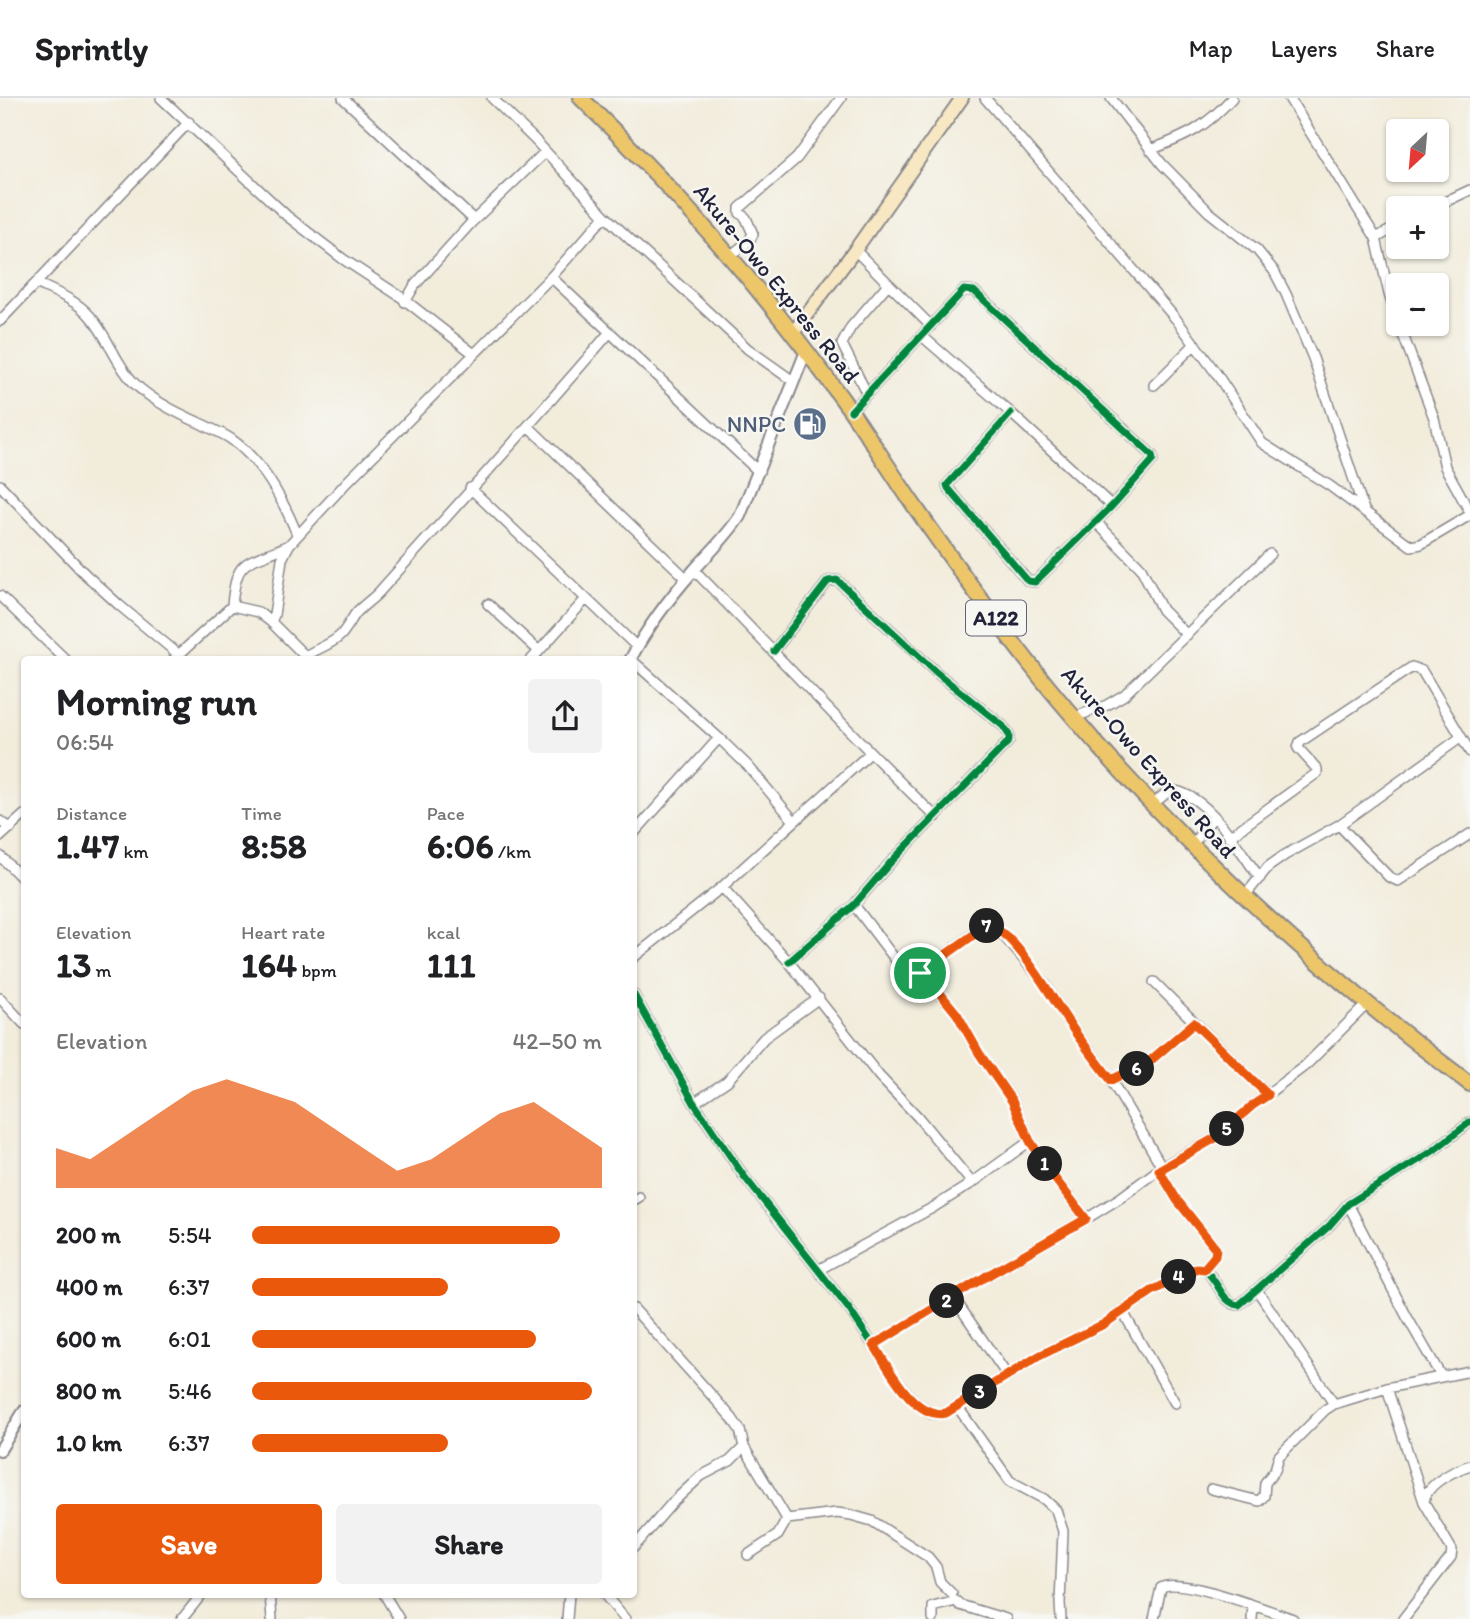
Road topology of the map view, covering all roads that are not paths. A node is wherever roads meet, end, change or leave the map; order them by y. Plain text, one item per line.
1 (161, 98) edge
2 (344, 98) edge
3 (492, 98) edge
4 (581, 98) edge
5 (841, 98) edge
6 (962, 98) edge
7 (985, 98) edge
8 (1111, 98) edge
9 (1232, 98) edge
10 (1289, 98) edge
11 (189, 122) junction
12 (1150, 150) junction
13 (545, 152) junction
14 (1470, 190) edge
15 (1449, 200) edge
16 (605, 216) junction
17 (474, 220) junction
18 (1386, 233) edge
19 (1376, 238) junction
20 (855, 250) junction
21 (730, 256) junction
22 (551, 277) junction
23 (1386, 281) edge
24 (36, 283) junction
25 (888, 284) junction
26 (405, 302) junction
27 (0, 321) edge
28 (931, 326) junction
29 (610, 332) junction
30 (793, 333) junction
31 (922, 336) junction
32 (1404, 336) edge
33 (1195, 344) junction
34 (806, 351) junction
35 (474, 354) junction
36 (793, 381) junction
37 (1154, 385) dead end
38 (867, 394) junction
39 (851, 411) junction
40 (1011, 413) junction
41 (529, 427) junction
42 (759, 472) junction
43 (0, 485) edge
44 (470, 488) junction
45 (1112, 506) junction
46 (1364, 512) junction
47 (1470, 514) edge
48 (1096, 522) junction
49 (297, 534) junction
50 (289, 545) junction
51 (1270, 554) dead end
52 (690, 574) junction
53 (0, 596) edge
54 (585, 600) junction
55 (488, 604) dead end
56 (232, 606) junction
57 (271, 622) junction
58 (1187, 635) junction
59 (637, 647) junction
60 (539, 651) junction
61 (774, 651) junction
62 (62, 656) edge
63 (174, 656) edge
64 (176, 656) edge
65 (303, 656) edge
66 (309, 656) edge
67 (535, 656) edge
68 (633, 656) edge
69 (637, 665) edge
70 (1074, 717) junction
71 (719, 738) junction
72 (1460, 738) junction
73 (1470, 752) edge
74 (869, 754) junction
75 (1153, 804) junction
76 (1214, 816) junction
77 (936, 817) junction
78 (21, 818) edge
79 (0, 821) edge
80 (794, 821) junction
81 (1339, 825) junction
82 (11, 828) junction
83 (637, 830) edge
84 (1470, 834) edge
85 (0, 837) edge
86 (1229, 837) junction
87 (1192, 845) junction
88 (0, 856) edge
89 (21, 877) edge
90 (1260, 877) junction
91 (722, 887) junction
92 (1244, 897) junction
93 (854, 905) junction
94 (637, 955) edge
95 (789, 962) junction
96 (920, 973) junction
97 (1154, 982) dead end
98 (819, 998) junction
99 (0, 999) edge
100 (637, 1000) edge
101 (1367, 1004) junction
102 (21, 1021) edge
103 (1194, 1023) junction
104 (1111, 1080) junction
105 (1470, 1084) edge
106 (1268, 1095) junction
107 (694, 1103) junction
108 (1470, 1122) edge
109 (1030, 1141) junction
110 (1161, 1169) junction
111 (972, 1183) junction
112 (1348, 1204) junction
113 (1086, 1219) junction
114 (1204, 1269) junction
115 (818, 1270) junction
116 (1257, 1290) junction
117 (953, 1297) junction
118 (637, 1312) edge
119 (1124, 1312) junction
120 (874, 1345) junction
121 (1470, 1371) edge
122 (1007, 1375) junction
123 (1441, 1376) junction
124 (1387, 1388) junction
125 (1175, 1403) dead end
126 (1334, 1404) junction
127 (957, 1406) junction
128 (21, 1416) edge
129 (744, 1447) junction
130 (0, 1450) edge
131 (1470, 1465) edge
132 (1210, 1489) dead end
133 (1424, 1502) junction
134 (787, 1519) junction
135 (637, 1544) edge
136 (748, 1555) dead end
137 (952, 1594) dead end
138 (199, 1598) edge
139 (270, 1598) edge
140 (386, 1598) edge
141 (569, 1598) edge
142 (607, 1598) edge
143 (1253, 1605) junction
144 (182, 1619) edge
145 (271, 1619) edge
146 (399, 1619) edge
147 (567, 1619) edge
148 (625, 1619) edge
149 (933, 1619) edge
150 (1006, 1619) edge
151 (1061, 1619) edge
152 (1154, 1619) edge
153 (1252, 1619) edge
154 (1293, 1619) edge
155 (1403, 1619) edge

1 - 11 street
2 - 17 street
3 - 13 street
4 - 21 highway, Akure-Owo Express Road / A122
5 - 21 street
6 - 20 main road
7 - 33 street
8 - 12 street
9 - 12 street
10 - 19 street
11 - 24 street
11 - 26 street
12 - 46 street
13 - 16 street
13 - 17 street
14 - 15 street
16 - 22 street
16 - 36 street
17 - 26 street
18 - 19 street
19 - 23 street
20 - 25 street
20 - 30 main road
21 - 30 highway, Akure-Owo Express Road / A122
22 - 29 street
22 - 35 street
24 - 27 street
24 - 49 street
25 - 28 street
25 - 38 street
26 - 35 street
28 - 31 street
28 - 45 street
29 - 41 street
29 - 42 street
30 - 34 highway, Akure-Owo Express Road / A122
31 - 38 street
31 - 40 street
32 - 47 street
33 - 37 street
33 - 46 street
34 - 36 street
34 - 39 highway, Akure-Owo Express Road / A122
35 - 49 street
36 - 42 street
38 - 39 street
39 - 70 highway, Akure-Owo Express Road / A122
40 - 45 street
40 - 48 street
41 - 44 street
41 - 52 street
42 - 52 street
43 - 63 street
44 - 54 street
44 - 66 street
45 - 48 street
46 - 47 street
48 - 58 street
49 - 50 street
50 - 56 street
50 - 57 street
51 - 58 street
52 - 59 street
52 - 61 street
53 - 62 street
54 - 59 street
54 - 60 street
55 - 60 street
56 - 57 street
56 - 64 street
57 - 65 street
58 - 70 street
59 - 68 street
60 - 67 street
61 - 74 street
61 - 77 street
69 - 71 street
70 - 75 highway, Akure-Owo Express Road / A122
71 - 80 street
71 - 83 street
72 - 73 street
72 - 81 street
72 - 86 street
74 - 77 street
74 - 80 street
75 - 76 street
75 - 87 highway, Akure-Owo Express Road / A122
76 - 86 street
76 - 87 street
77 - 93 street
78 - 82 street
79 - 82 street
80 - 91 street
81 - 84 street
81 - 90 street
82 - 85 street
86 - 90 street
87 - 92 highway, Akure-Owo Express Road / A122
88 - 89 street
90 - 92 street
91 - 94 street
91 - 95 street
92 - 101 highway, Akure-Owo Express Road / A122
93 - 95 street
93 - 96 street
95 - 98 street
96 - 104 street
96 - 109 street
97 - 103 street
98 - 107 street
98 - 111 street
99 - 102 street
100 - 107 street
101 - 105 highway, Akure-Owo Express Road / A122
101 - 106 street
103 - 104 street
103 - 106 street
104 - 110 street
106 - 110 street
107 - 115 street
108 - 112 street
109 - 111 street
109 - 113 street
110 - 113 street
110 - 114 street
111 - 115 street
112 - 116 street
112 - 123 street
113 - 117 street
114 - 116 street
114 - 119 street
115 - 120 street
116 - 126 street
117 - 120 street
117 - 122 street
118 - 129 street
119 - 122 street
119 - 125 street
120 - 127 street
121 - 123 street
122 - 127 street
123 - 124 street
124 - 126 street
124 - 133 street
126 - 132 street
127 - 151 street
128 - 130 street
129 - 134 street
129 - 135 street
131 - 133 street
133 - 155 street
134 - 136 street
134 - 137 street
138 - 144 street
139 - 145 street
140 - 146 street
141 - 147 street
142 - 148 street
143 - 152 street
143 - 153 street
143 - 154 street
149 - 150 street

